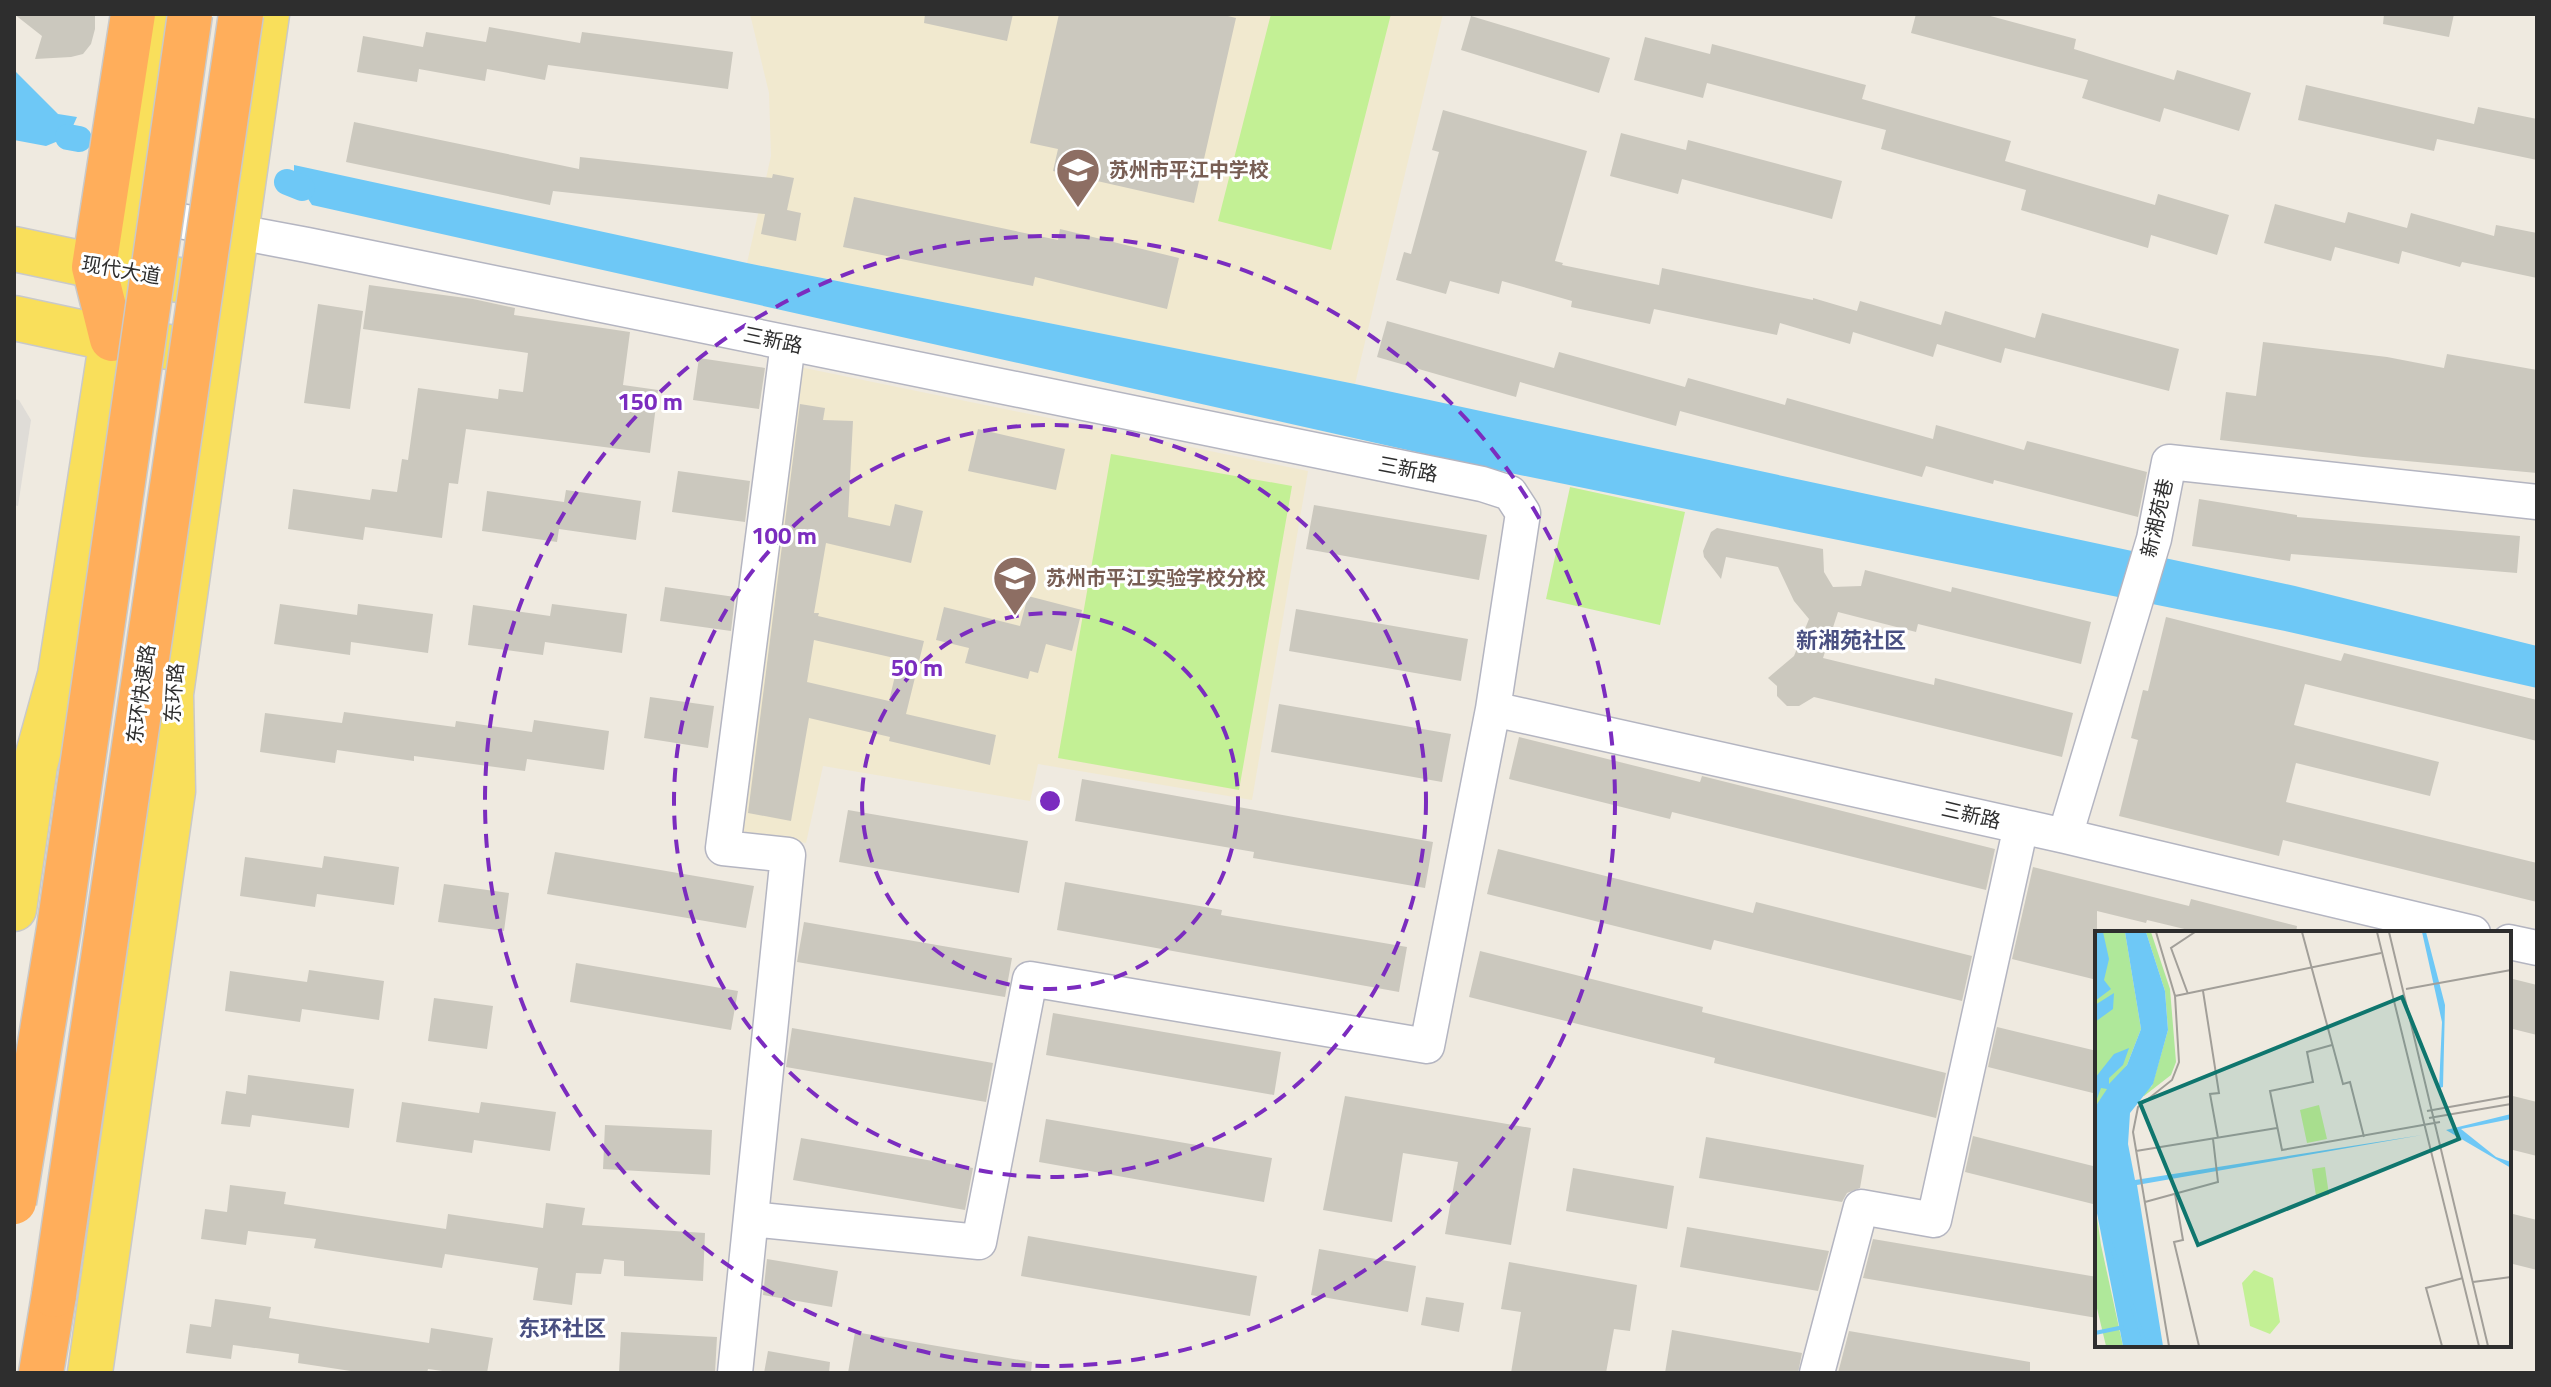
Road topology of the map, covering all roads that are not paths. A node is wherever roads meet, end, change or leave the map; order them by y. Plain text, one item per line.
1 (133, 14) edge
2 (162, 14) edge
3 (190, 14) edge
4 (241, 14) edge
5 (267, 14) edge
6 (117, 209) junction
7 (236, 231) junction
8 (14, 249) edge
9 (108, 270) junction
10 (228, 287) junction
11 (14, 318) edge
12 (112, 339) junction
13 (788, 343) junction
14 (219, 354) junction
15 (95, 453) junction
16 (202, 470) junction
17 (2537, 502) edge
18 (1493, 709) junction
19 (2021, 826) junction
20 (2065, 836) junction
21 (14, 909) edge
22 (2465, 931) edge
23 (2511, 942) edge
24 (2537, 948) edge
25 (14, 1202) edge
26 (751, 1219) junction
27 (41, 1373) edge
28 (90, 1373) edge
29 (735, 1373) edge
30 (1817, 1373) edge

1 - 6 highway
2 - 6 main road
3 - 25 highway, bridge
4 - 27 highway, 东环快速路, bridge
5 - 7 main road, 东环路
6 - 7 street, 三新路
6 - 9 highway
7 - 10 main road, 东环路
7 - 13 street, 三新路
8 - 9 main road, 现代大道
9 - 10 main road, 现代大道
9 - 12 highway
10 - 14 main road, 东环路
11 - 12 main road
12 - 14 main road
12 - 15 main road
13 - 18 street, 三新路
13 - 26 street
14 - 16 main road, 东环路
15 - 16 main road
15 - 21 main road
16 - 28 main road, 东环路
17 - 20 street, 新湘苑巷
18 - 19 street, 三新路
18 - 26 street
19 - 20 street, 三新路
19 - 30 street
20 - 22 street, 三新路
23 - 24 street
26 - 29 street

